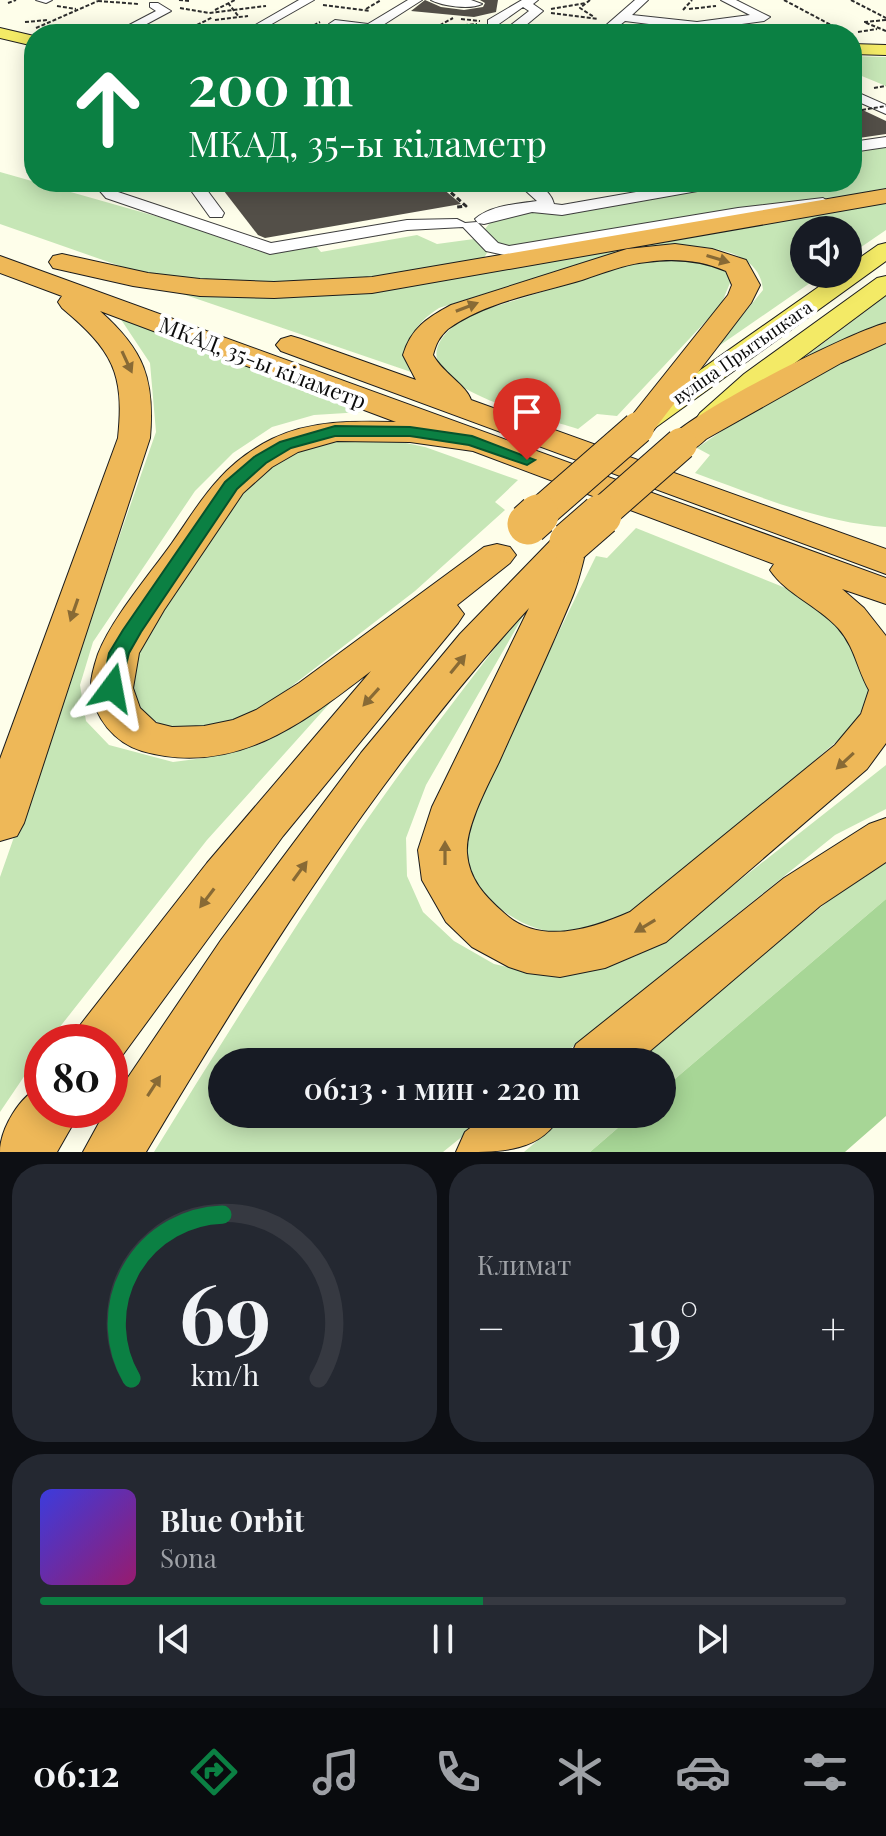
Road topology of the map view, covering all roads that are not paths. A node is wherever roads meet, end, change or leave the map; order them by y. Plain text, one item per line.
1 (165, 0) edge
2 (391, 0) edge
3 (416, 0) edge
4 (437, 0) edge
5 (642, 0) edge
6 (305, 1) edge
7 (732, 2) edge
8 (476, 4) dead end
9 (532, 5) edge
10 (388, 17) junction
11 (619, 19) junction
12 (492, 23) road end
13 (138, 24) edge
14 (264, 24) edge
15 (376, 24) edge
16 (518, 24) edge
17 (613, 24) edge
18 (675, 24) edge
19 (712, 24) edge
20 (0, 30) edge
21 (24, 32) edge
22 (862, 49) edge
23 (886, 50) edge
24 (862, 98) edge
25 (886, 108) edge
26 (886, 142) edge
27 (862, 146) edge
28 (121, 192) edge
29 (200, 192) edge
30 (532, 192) edge
31 (603, 192) edge
32 (664, 192) edge
33 (874, 198) edge
34 (539, 202) junction
35 (596, 204) junction
36 (216, 213) dead end
37 (467, 220) junction
38 (0, 240) edge
39 (492, 247) junction
40 (886, 250) edge
41 (31, 267) edge
42 (402, 279) junction
43 (886, 283) edge
44 (886, 332) edge
45 (640, 426) junction
46 (483, 429) junction
47 (688, 438) junction
48 (755, 528) junction
49 (886, 539) edge
50 (532, 540) junction
51 (886, 562) edge
52 (886, 592) edge
53 (886, 683) edge
54 (886, 697) edge
55 (0, 823) edge
56 (886, 837) edge
57 (113, 1024) edge
58 (613, 1048) edge
59 (40, 1128) edge
60 (516, 1128) edge
61 (23, 1152) edge
62 (113, 1152) edge
63 (486, 1152) edge

1 - 13 lane
2 - 10 lane
3 - 10 lane
4 - 8 lane
5 - 11 lane
6 - 14 lane
7 - 19 lane
9 - 12 lane
9 - 16 lane
10 - 15 lane
11 - 17 lane
11 - 18 lane
20 - 21 main road
22 - 23 main road
24 - 25 lane
26 - 27 lane
28 - 37 lane
29 - 36 lane
30 - 34 lane
31 - 35 lane
32 - 35 lane
33 - 39 lane
33 - 42 highway
34 - 35 lane
34 - 37 lane
37 - 39 lane
38 - 41 highway, МКАД, 35-ы кіламетр
39 - 42 lane
40 - 45 main road, вуліца Прытыцкага
41 - 42 highway
41 - 46 highway, МКАД, 35-ы кіламетр
41 -> 55 highway
43 - 47 main road, вуліца Прытыцкага
44 - 47 highway
46 -> 45 highway
45 - 50 highway, bridge
46 - 48 highway, МКАД, 35-ы кіламетр
46 - 50 highway
47 - 50 highway, bridge
48 - 49 highway
48 - 51 highway, МКАД, 35-ы кіламетр
48 - 52 highway, МКАД, 35-ы кіламетр
48 - 53 highway
54 -> 50 highway
50 -> 57 highway
62 -> 50 highway
56 - 58 highway
59 - 61 highway
60 - 63 highway

